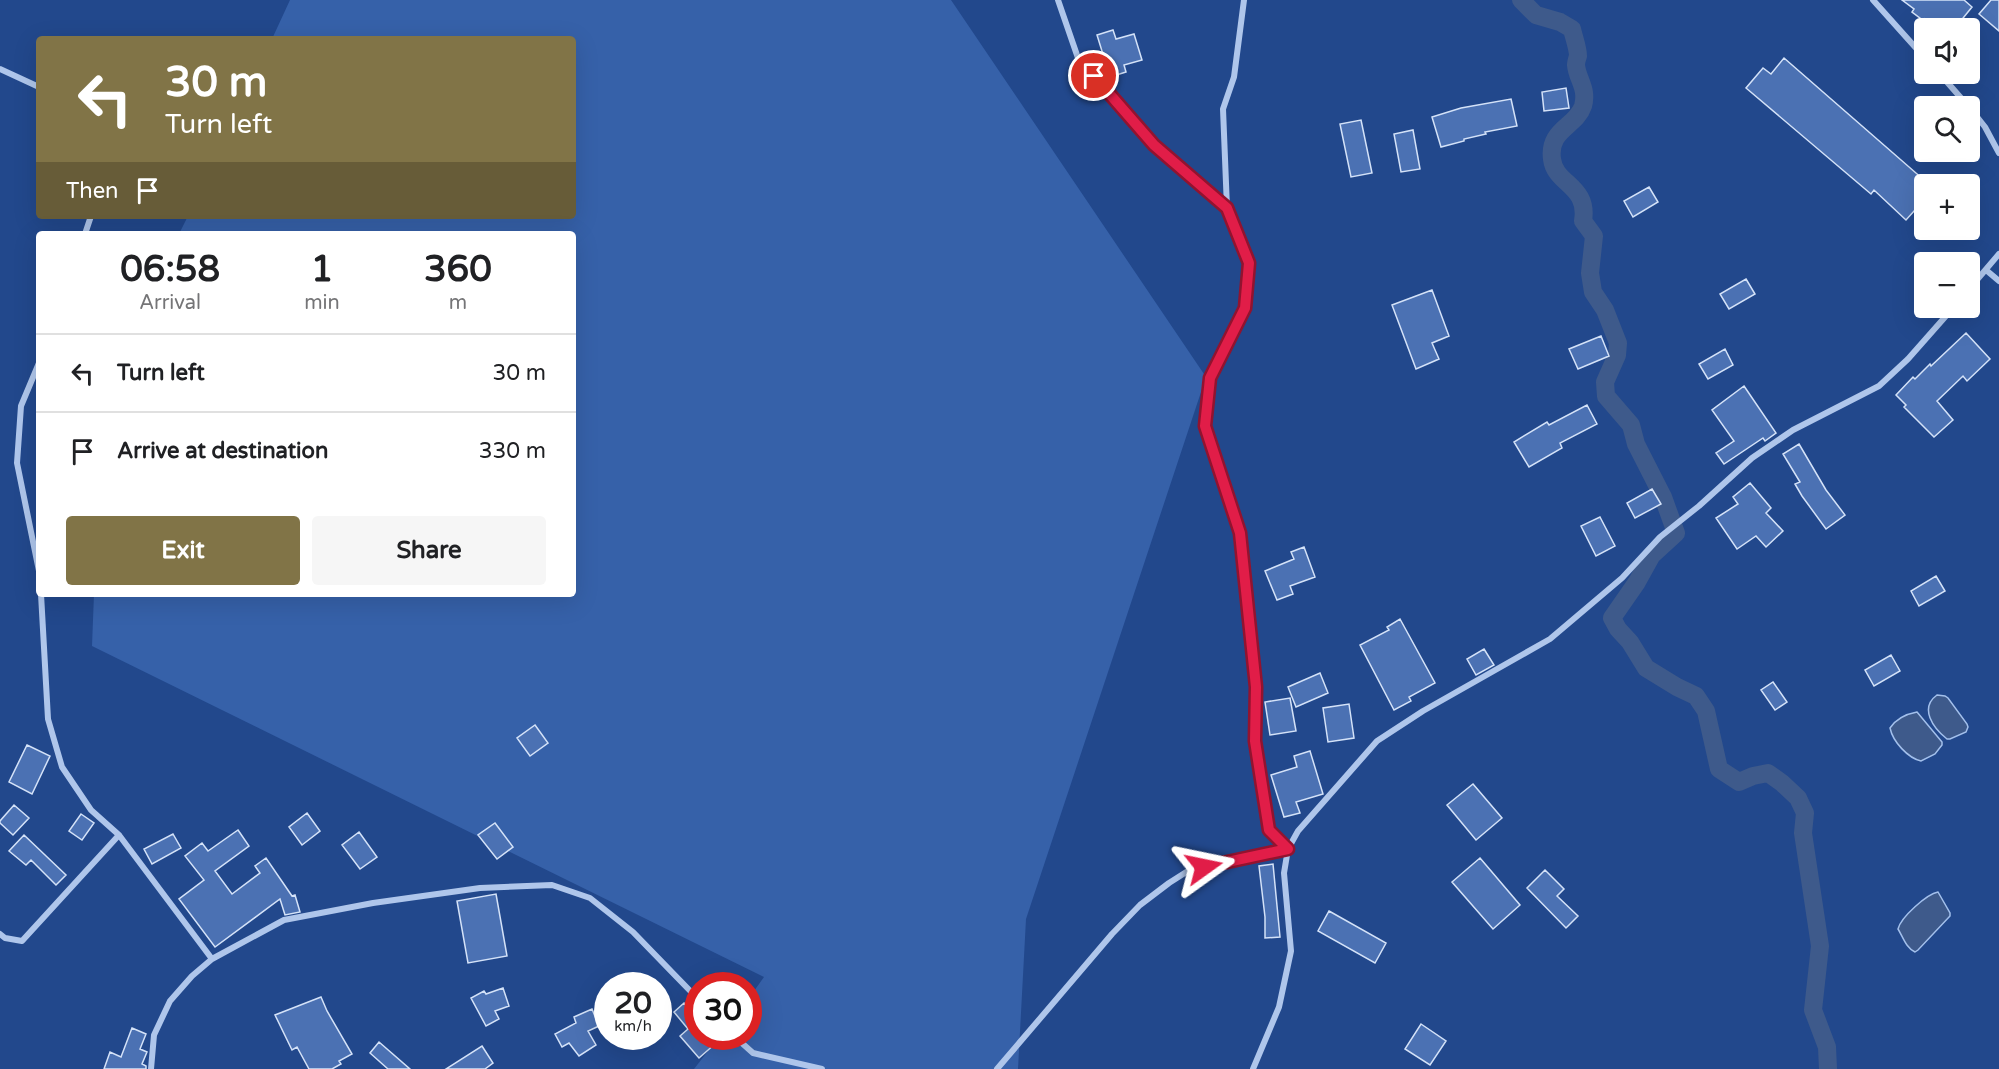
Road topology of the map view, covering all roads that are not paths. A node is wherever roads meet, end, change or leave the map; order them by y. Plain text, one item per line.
1 (1058, 0) edge
2 (1244, 0) edge
3 (1873, 0) edge
4 (1914, 46) edge
5 (0, 69) edge
6 (1949, 84) edge
7 (36, 86) edge
8 (1959, 96) edge
9 (1980, 121) edge
10 (1999, 153) edge
11 (1227, 208) junction
12 (1999, 254) edge
13 (1986, 270) junction
14 (1980, 277) edge
15 (1999, 281) edge
16 (1944, 318) edge
17 (36, 370) edge
18 (36, 556) edge
19 (41, 597) edge
20 (119, 836) junction
21 (1288, 849) junction
22 (0, 934) edge
23 (212, 959) junction
24 (684, 985) edge
25 (750, 1050) edge
26 (151, 1069) edge
27 (822, 1069) edge
28 (997, 1069) edge
29 (1253, 1069) edge

1 - 11 street
2 - 11 street
3 - 4 street
5 - 7 street
6 - 8 street
9 - 10 street
11 - 21 street
12 - 13 street
13 - 14 street
13 - 15 street
16 - 21 street
17 - 18 street
19 - 20 street
20 - 22 street
20 - 23 street
21 - 28 street
21 - 29 street
23 - 24 street
23 - 26 street
25 - 27 street

